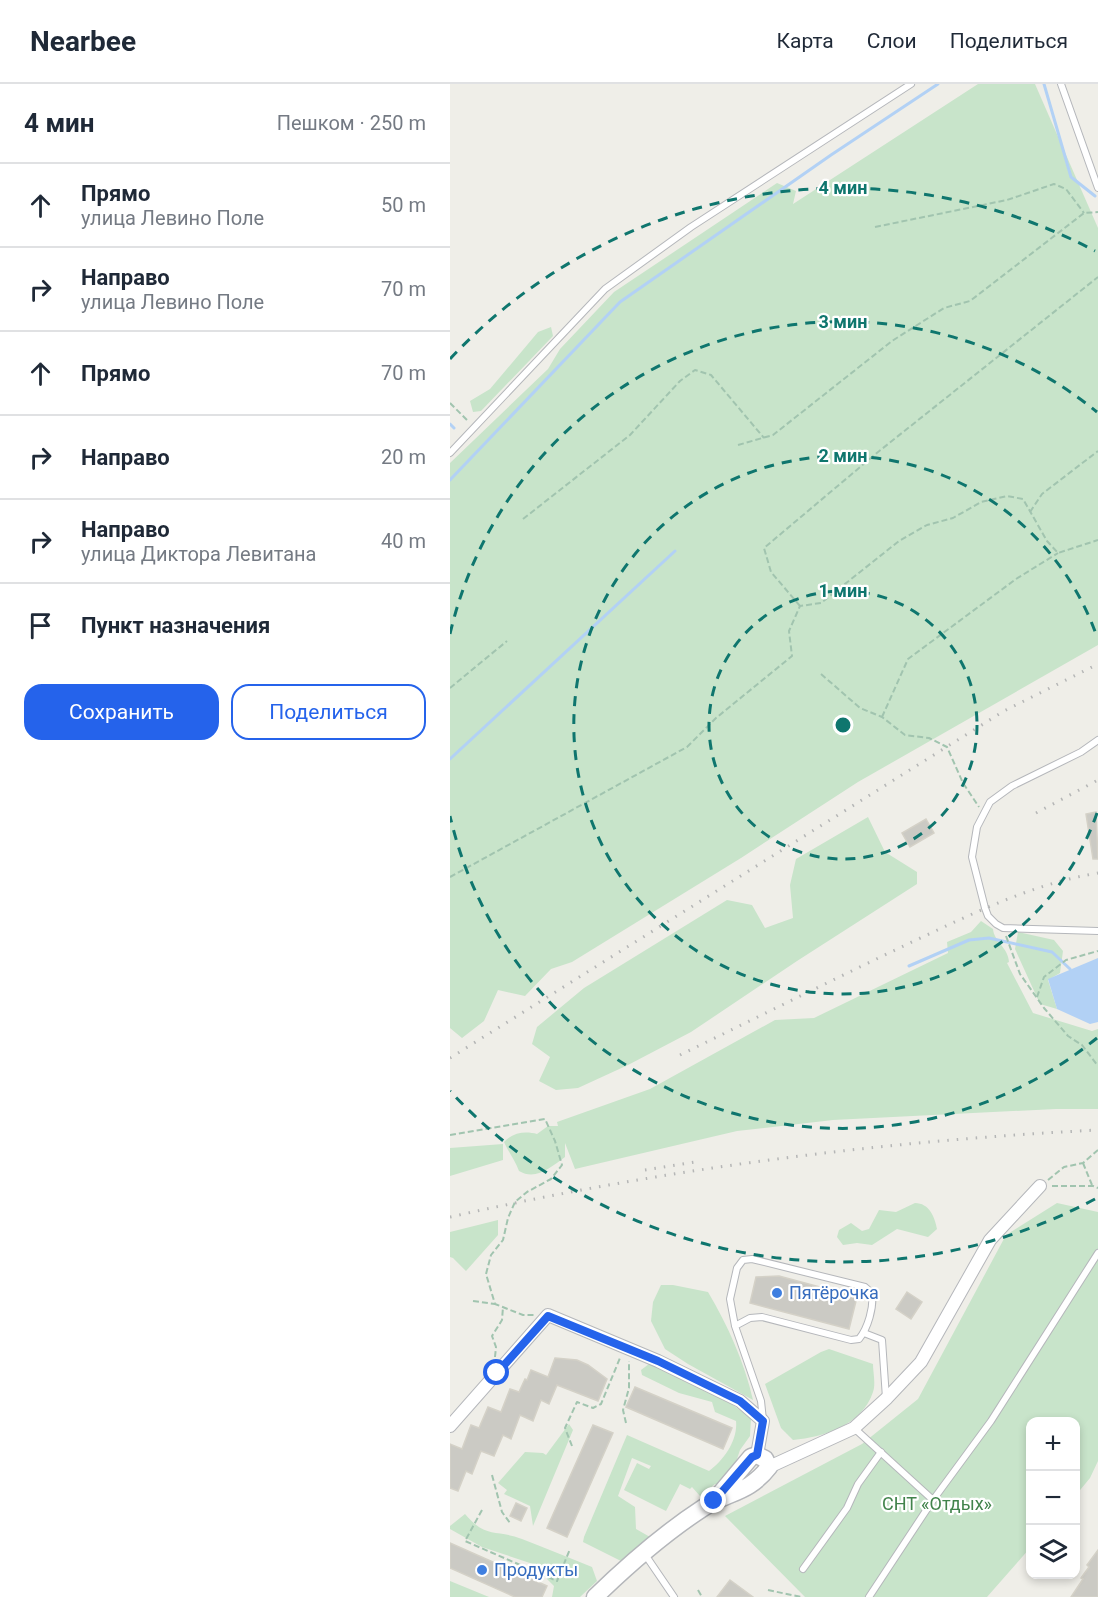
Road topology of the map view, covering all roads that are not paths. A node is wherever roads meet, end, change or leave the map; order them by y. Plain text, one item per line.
1 (911, 84) edge
2 (1061, 84) edge
3 (1098, 188) edge
4 (450, 453) edge
5 (1098, 740) edge
6 (1098, 931) edge
7 (1040, 1186) road end
8 (1098, 1252) edge
9 (735, 1326) junction
10 (864, 1333) junction
11 (886, 1398) junction
12 (763, 1421) junction
13 (450, 1426) edge
14 (854, 1428) junction
15 (881, 1452) junction
16 (763, 1461) junction
17 (933, 1500) junction
18 (644, 1552) junction
19 (803, 1569) dead end
20 (595, 1597) edge
21 (674, 1597) edge
22 (869, 1597) edge

1 - 4 lane
2 - 3 lane
5 - 6 lane
7 - 11 street
8 - 17 lane
9 - 10 lane
9 - 10 lane
9 - 12 lane
10 - 11 lane
11 - 14 street
12 - 13 street
12 - 16 street
14 - 15 lane
14 - 16 street
15 - 17 lane
15 - 19 lane
16 - 18 street
17 - 22 lane
18 - 20 street
18 - 21 lane

